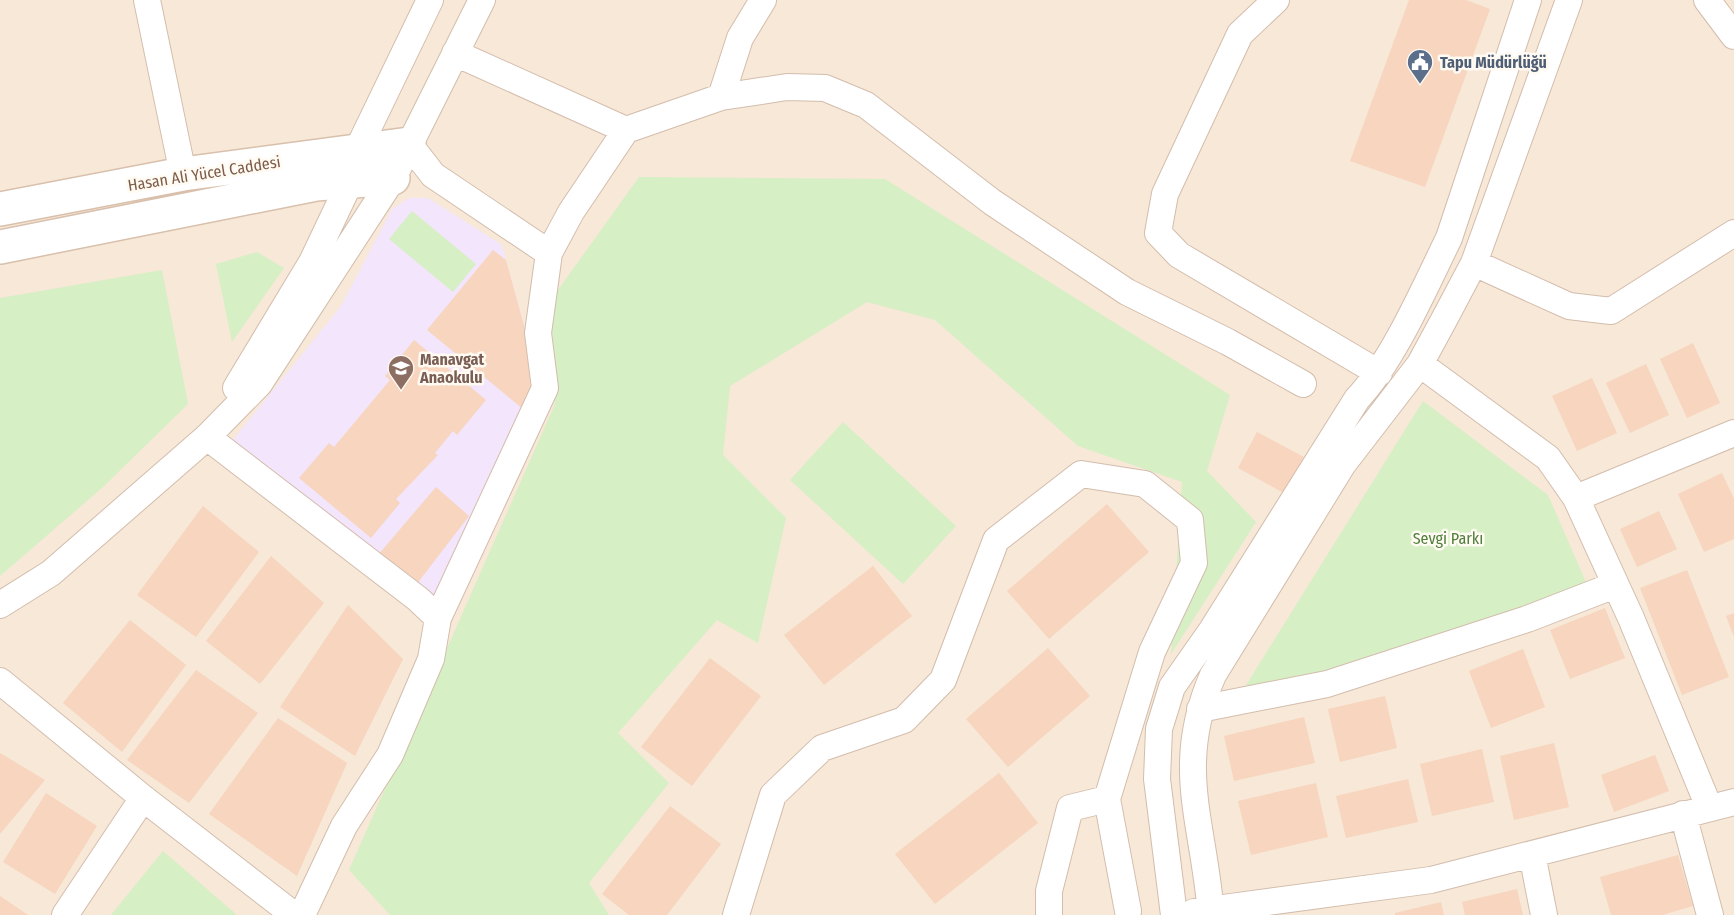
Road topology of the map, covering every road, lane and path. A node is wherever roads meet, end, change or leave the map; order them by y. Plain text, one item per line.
1 (147, 0) edge
2 (430, 0) edge
3 (482, 0) edge
4 (763, 0) edge
5 (1276, 0) edge
6 (1528, 0) edge
7 (1569, 0) edge
8 (1707, 0) edge
9 (1734, 36) edge
10 (455, 54) junction
11 (721, 97) junction
12 (626, 129) junction
13 (409, 144) junction
14 (354, 166) junction
15 (183, 174) junction
16 (432, 175) junction
17 (393, 178) junction
18 (0, 209) edge
19 (1734, 233) edge
20 (0, 247) edge
21 (549, 253) junction
22 (1474, 262) junction
23 (1420, 363) junction
24 (1379, 373) junction
25 (1303, 384) dead end
26 (207, 437) junction
27 (1731, 441) edge
28 (1576, 498) junction
29 (1615, 585) junction
30 (0, 606) edge
31 (438, 618) junction
32 (0, 681) edge
33 (1200, 709) junction
34 (143, 798) junction
35 (1107, 799) junction
36 (1722, 805) edge
37 (1683, 814) junction
38 (1532, 854) junction
39 (1211, 912) edge
40 (1126, 914) edge
41 (65, 915) edge
42 (294, 915) edge
43 (302, 915) edge
44 (735, 915) edge
45 (1049, 915) edge
46 (1172, 915) edge
47 (1544, 915) edge
48 (1710, 915) edge

1 - 15 street
2 - 14 street
3 - 10 street
4 - 11 street
5 - 24 street
6 - 24 street
7 - 22 street
8 - 9 street
10 - 12 street
10 - 13 street
11 - 12 street
11 - 25 street
12 - 21 street
13 - 14 street, Hasan Ali Yücel Caddesi
13 - 16 street
13 - 17 street
14 - 15 street, Hasan Ali Yücel Caddesi
14 - 17 street, Hasan Ali Yücel Caddesi
14 - 20 street, Hasan Ali Yücel Caddesi
14 - 26 street
15 - 18 street, Hasan Ali Yücel Caddesi
16 - 17 street
16 - 21 street
17 - 26 street
19 - 22 street
21 - 31 street
22 - 23 street
23 - 28 street
23 - 33 street
24 - 46 street
26 - 30 street
26 - 31 street
27 - 28 street
28 - 29 street
29 - 33 street
29 - 36 street
31 - 43 street
32 - 34 street
33 - 39 street
34 - 41 street
34 - 42 street
35 - 40 street
35 - 44 street
35 - 45 street
36 - 37 street
37 - 38 street
37 - 48 street
38 - 39 street
38 - 47 street
39 - 46 street

